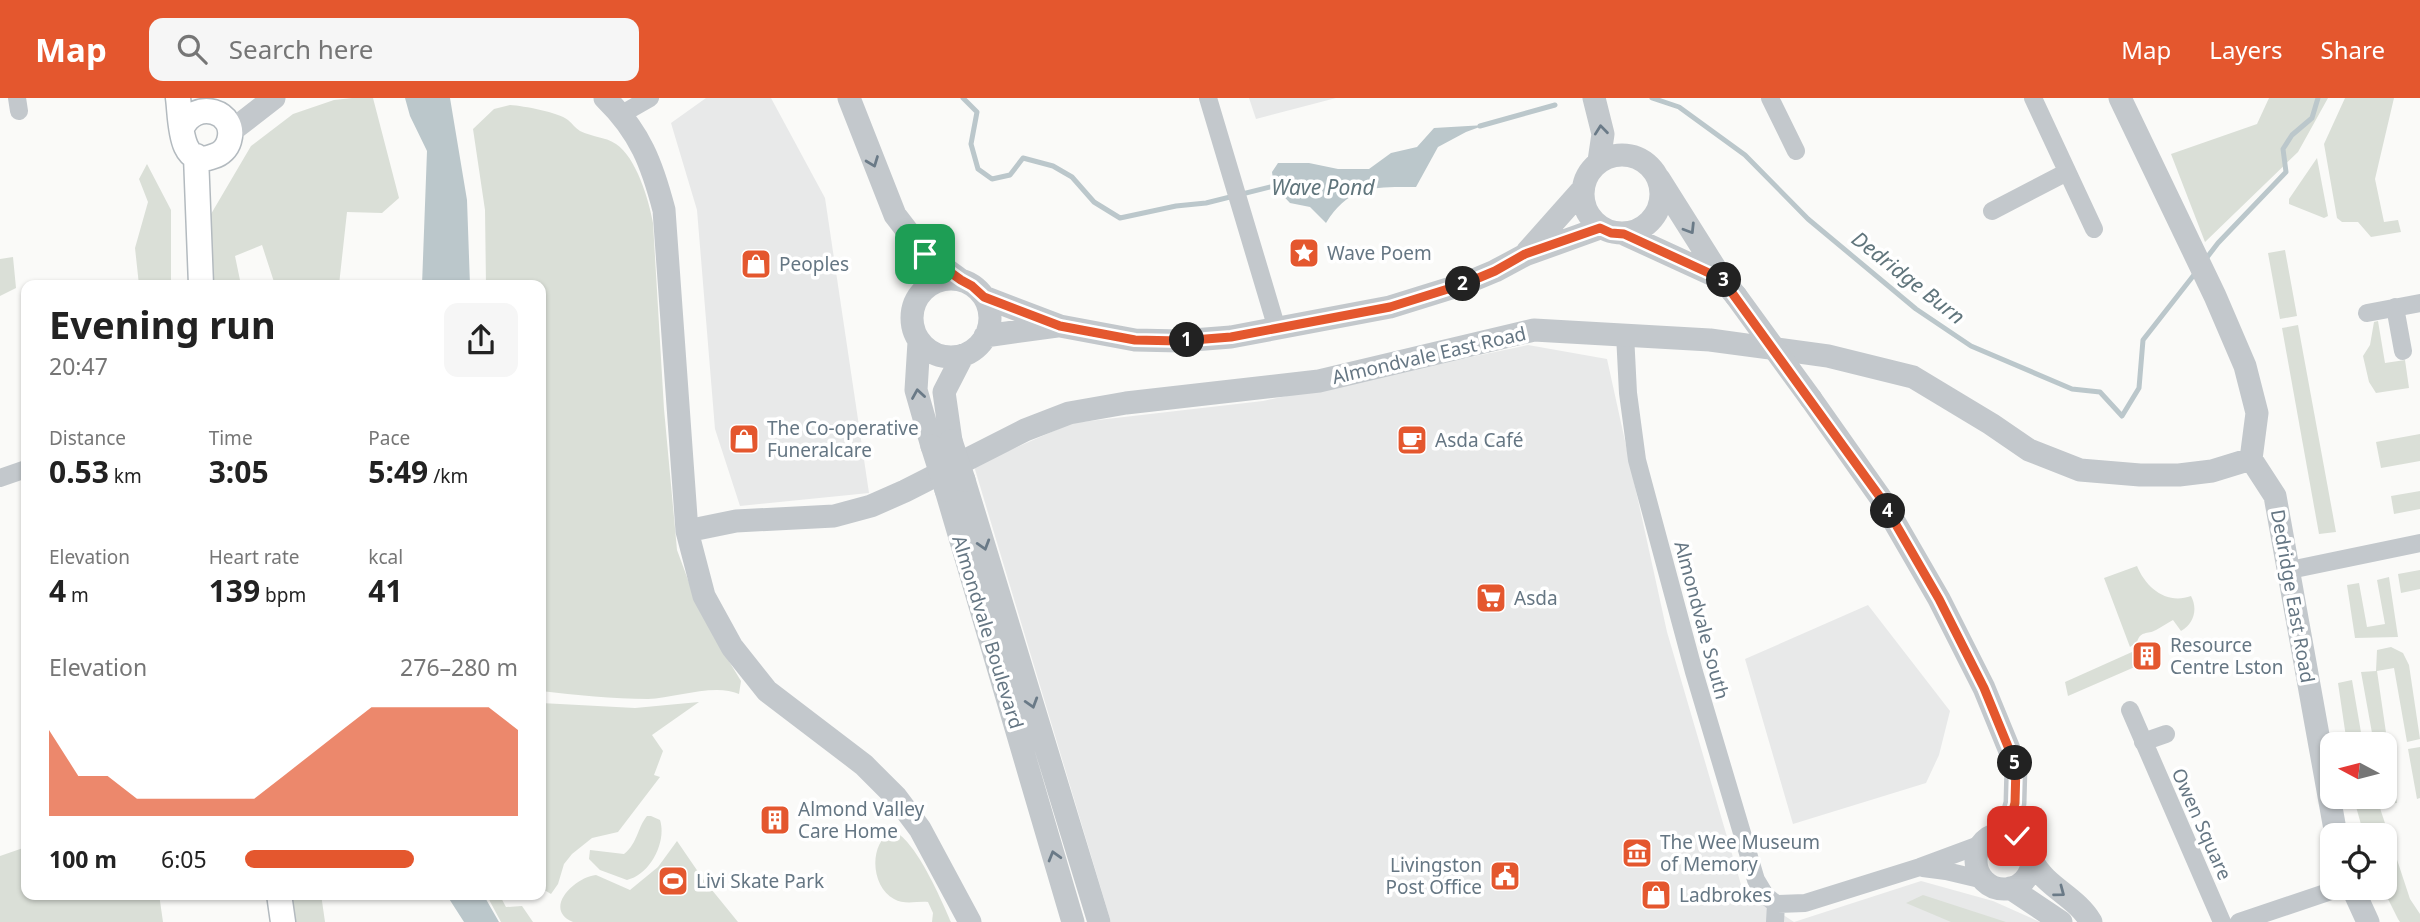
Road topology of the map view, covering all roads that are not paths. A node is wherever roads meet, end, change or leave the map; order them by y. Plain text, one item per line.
1 (178, 98) edge
2 (274, 98) edge
3 (606, 98) edge
4 (650, 98) edge
5 (849, 98) edge
6 (1208, 98) edge
7 (1594, 98) edge
8 (1770, 98) edge
9 (2033, 98) edge
10 (2120, 98) edge
11 (212, 114) edge
12 (622, 114) junction
13 (182, 128) junction
14 (1796, 151) dead end
15 (207, 155) junction
16 (1599, 162) junction
17 (2067, 172) junction
18 (1659, 179) junction
19 (1583, 189) junction
20 (1992, 211) dead end
21 (1600, 228) junction
22 (2094, 229) dead end
23 (1624, 234) junction
24 (1525, 254) junction
25 (201, 280) edge
26 (961, 280) junction
27 (1729, 287) junction
28 (984, 297) junction
29 (2420, 303) edge
30 (2395, 307) junction
31 (2367, 313) dead end
32 (1060, 326) junction
33 (1277, 329) junction
34 (1625, 334) junction
35 (985, 336) junction
36 (919, 342) junction
37 (2403, 351) dead end
38 (963, 355) junction
39 (941, 443) junction
40 (2251, 459) junction
41 (21, 472) edge
42 (0, 478) edge
43 (687, 531) junction
44 (2420, 543) edge
45 (2290, 570) junction
46 (1002, 640) junction
47 (2130, 710) dead end
48 (2166, 734) dead end
49 (2143, 742) junction
50 (2333, 823) edge
51 (2007, 833) junction
52 (1982, 844) junction
53 (2032, 859) junction
54 (1920, 867) junction
55 (1984, 880) junction
56 (2010, 888) junction
57 (2320, 895) edge
58 (280, 900) edge
59 (2358, 900) edge
60 (1776, 913) edge
61 (283, 922) edge
62 (970, 922) edge
63 (1073, 922) edge
64 (1098, 922) edge
65 (2061, 922) edge
66 (2091, 922) edge
67 (2222, 922) edge
68 (2239, 922) edge
69 (2368, 922) edge

1 - 13 main road
2 - 11 street
3 - 12 street
4 - 12 street
5 -> 26 street
6 - 33 street
16 -> 7 street
8 - 14 street
9 - 17 street
10 - 40 street
11 - 13 main road
11 - 15 main road
12 - 43 street
13 - 15 main road
15 - 25 main road
16 - 18 street
16 - 19 street
17 - 20 street
17 - 22 street
18 - 23 street
18 -> 27 street
19 - 21 street
19 - 24 street
21 - 23 street
21 - 24 street
23 - 27 street
24 - 33 street
26 - 28 street
26 - 36 street
27 - 51 street, bridge
28 - 32 street
28 - 35 street
29 - 30 street
30 - 31 street
30 - 37 street
32 - 33 street
32 - 35 street
34 - 40 street, Almondvale East Road
34 - 43 street, Almondvale East Road
34 - 60 street, Almondvale South
35 - 38 street
36 - 38 street
39 -> 36 street, Almondvale Boulevard
38 - 39 street, Almondvale Boulevard
39 - 46 street, Almondvale Boulevard, bridge
40 - 45 street, Dedridge East Road
41 - 42 street
43 - 62 street
44 - 45 street
45 - 50 street, Dedridge East Road
63 -> 46 street, Almondvale Boulevard
46 -> 64 street, Almondvale Boulevard
47 - 49 street, Owen Square
48 - 49 street
49 - 67 street, Owen Square
51 - 52 street
51 - 53 street
52 - 54 street, Almondvale South
52 - 55 street
53 - 56 street
53 -> 66 street
54 - 55 street, Almondvale South
54 - 60 street, Almondvale South
55 - 56 street
56 - 65 street
57 - 68 street
58 - 61 main road
59 - 69 street

